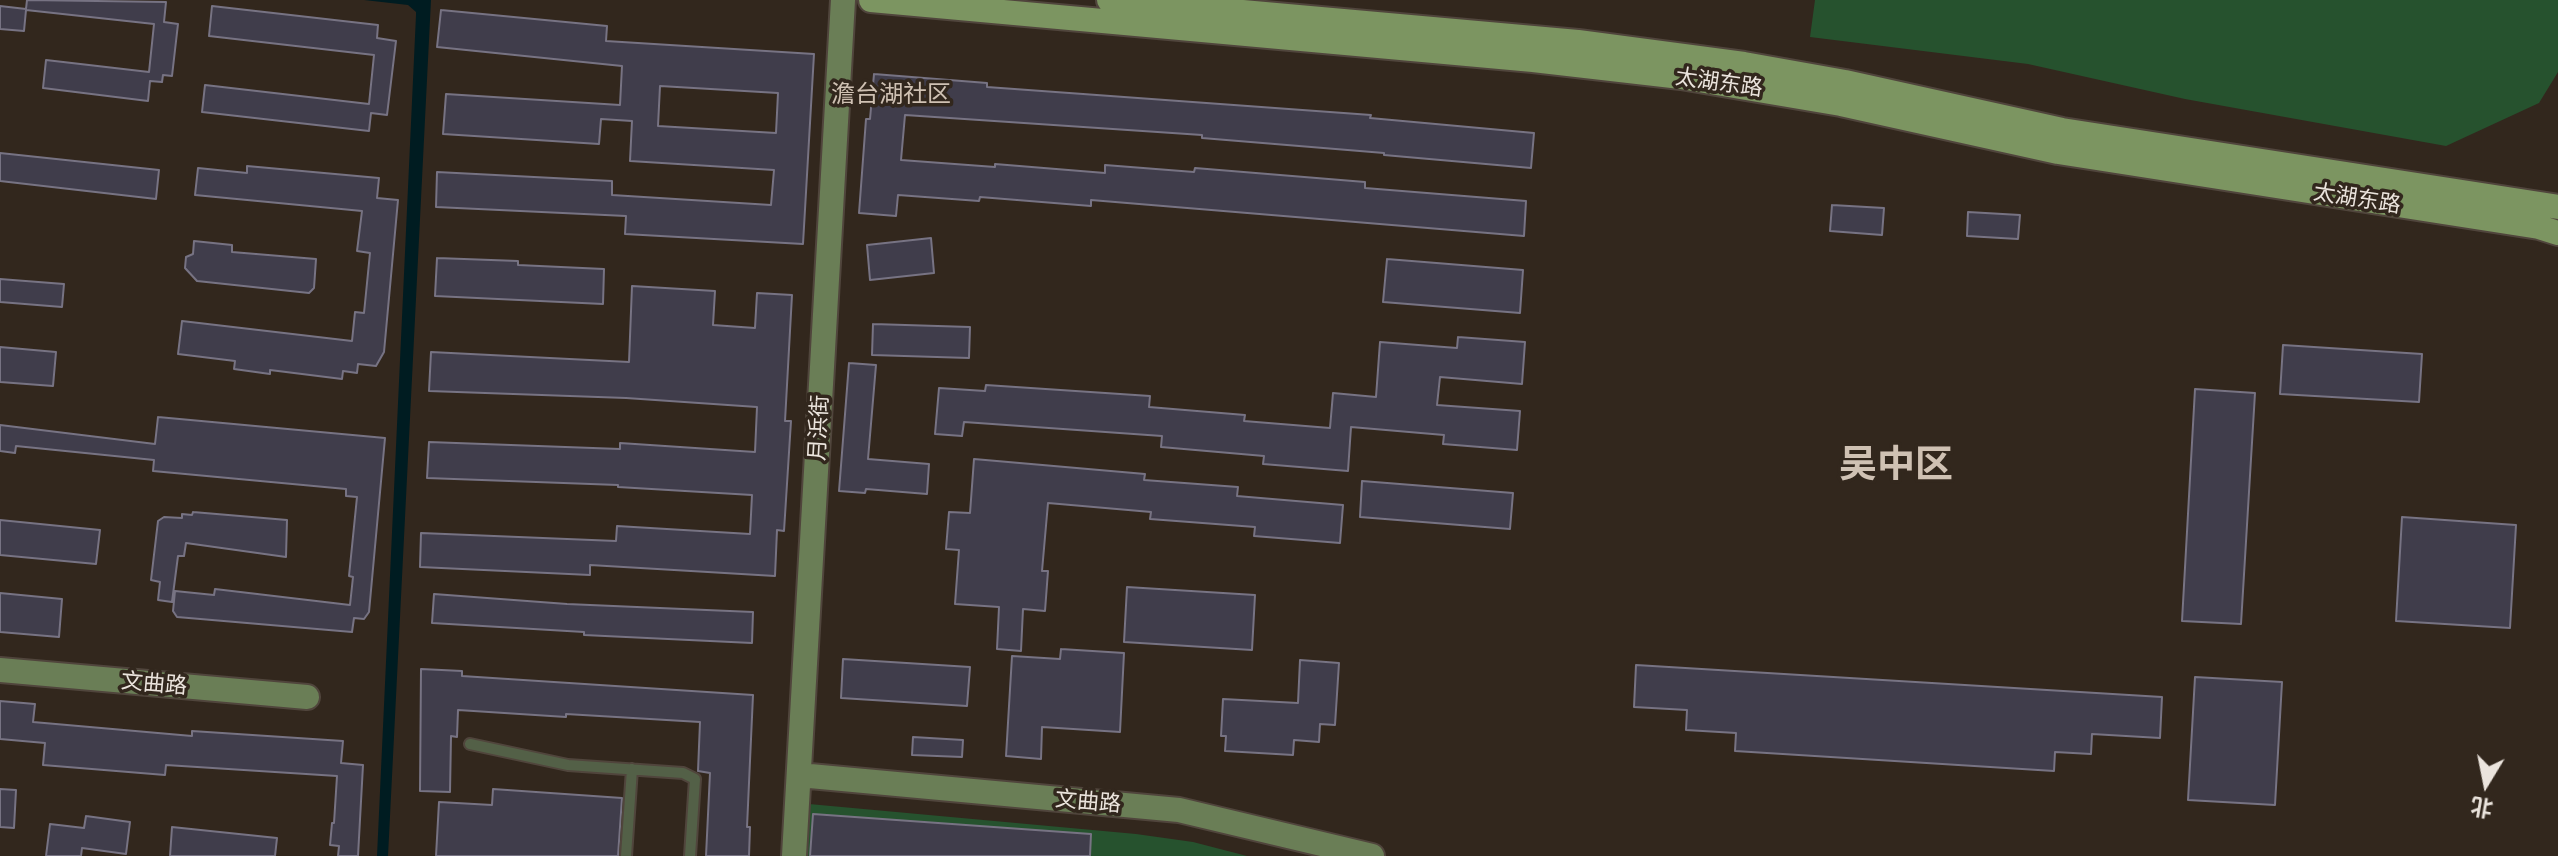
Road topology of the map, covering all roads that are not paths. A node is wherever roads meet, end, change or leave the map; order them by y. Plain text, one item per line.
1 (843, 0) edge
2 (871, 0) edge
3 (1109, 0) edge
4 (2558, 207) edge
5 (2558, 233) edge
6 (0, 670) edge
7 (307, 697) dead end
8 (470, 744) dead end
9 (632, 769) junction
10 (799, 775) junction
11 (626, 856) edge
12 (690, 856) edge
13 (794, 856) edge
14 (1372, 856) edge

1 - 10 street, 月浜街
2 - 5 main road, 太湖东路
3 - 4 main road, 太湖东路
6 - 7 street, 文曲路
8 - 9 lane
9 - 11 lane
9 - 12 lane
10 - 13 street, 月浜街
10 - 14 street, 文曲路

